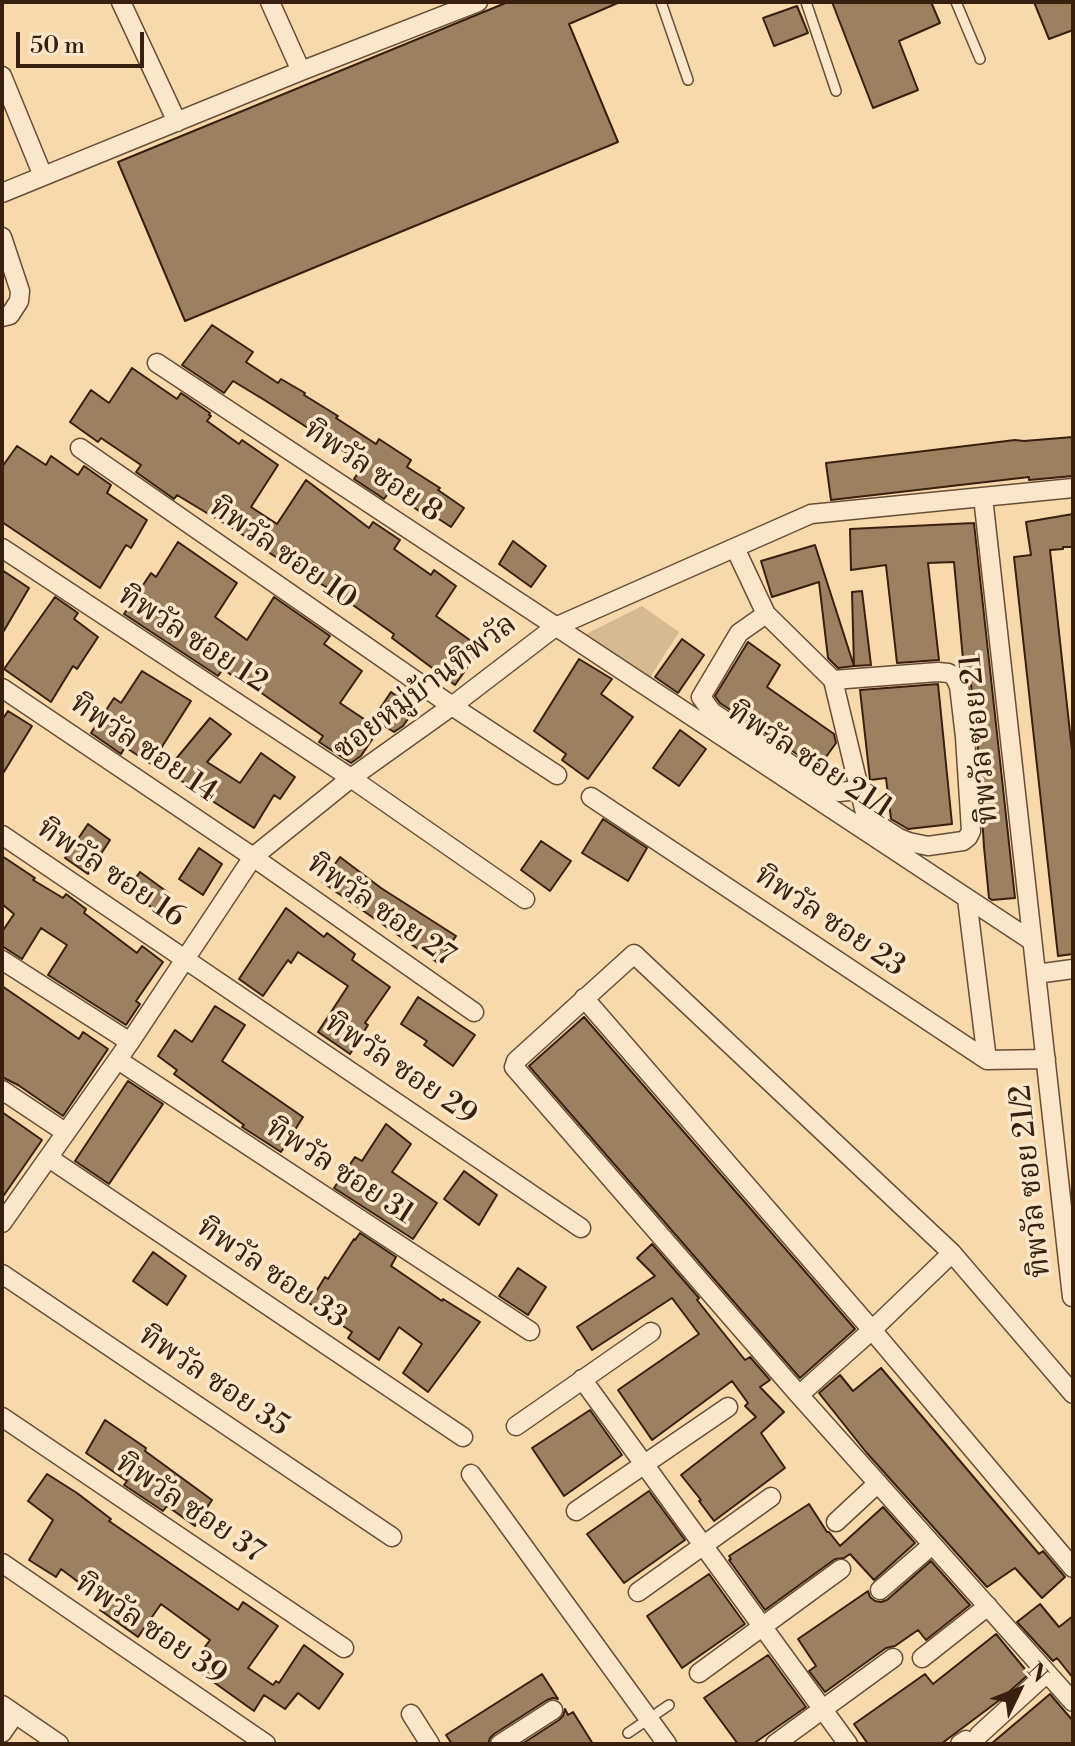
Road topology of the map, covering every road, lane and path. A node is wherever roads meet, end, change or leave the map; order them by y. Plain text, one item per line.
1 (121, 2) edge
2 (270, 2) edge
3 (478, 2) edge
4 (661, 2) edge
5 (806, 2) edge
6 (956, 2) edge
7 (980, 59) dead end
8 (301, 71) junction
9 (2, 76) edge
10 (688, 80) dead end
11 (836, 91) dead end
12 (177, 122) junction
13 (43, 176) junction
14 (2, 193) edge
15 (2, 237) edge
16 (2, 317) edge
17 (157, 363) dead end
18 (80, 448) dead end
19 (1073, 488) edge
20 (983, 497) junction
21 (2, 548) edge
22 (735, 548) junction
23 (766, 614) junction
24 (555, 627) junction
25 (833, 680) junction
26 (2, 688) edge
27 (452, 706) junction
28 (557, 775) dead end
29 (351, 778) junction
30 (858, 790) junction
31 (591, 797) dead end
32 (2, 835) edge
33 (253, 857) junction
34 (525, 899) dead end
35 (967, 899) junction
36 (1032, 941) junction
37 (186, 959) junction
38 (2, 960) edge
39 (1073, 969) edge
40 (1036, 974) junction
41 (584, 998) junction
42 (474, 1012) dead end
43 (130, 1042) junction
44 (1046, 1059) junction
45 (118, 1060) junction
46 (987, 1060) junction
47 (2, 1090) edge
48 (65, 1132) junction
49 (49, 1158) junction
50 (3, 1221) edge
51 (581, 1228) dead end
52 (952, 1253) junction
53 (2, 1274) edge
54 (1072, 1297) edge
55 (872, 1330) junction
56 (530, 1331) dead end
57 (651, 1332) dead end
58 (582, 1379) junction
59 (1073, 1394) edge
60 (799, 1395) junction
61 (728, 1407) dead end
62 (2, 1417) edge
63 (516, 1426) dead end
64 (463, 1437) dead end
65 (644, 1465) junction
66 (471, 1474) dead end
67 (878, 1483) junction
68 (771, 1497) dead end
69 (576, 1511) dead end
70 (836, 1522) dead end
71 (392, 1537) dead end
72 (704, 1545) junction
73 (932, 1545) junction
74 (2, 1563) edge
75 (1073, 1568) edge
76 (841, 1569) dead end
77 (880, 1590) dead end
78 (638, 1592) dead end
79 (988, 1606) junction
80 (763, 1627) junction
81 (344, 1648) dead end
82 (893, 1658) dead end
83 (922, 1658) dead end
84 (699, 1673) dead end
85 (1047, 1673) junction
86 (1073, 1702) edge
87 (669, 1705) dead end
88 (8, 1709) edge
89 (823, 1709) junction
90 (553, 1710) dead end
91 (411, 1714) dead end
92 (650, 1718) junction
93 (2, 1733) edge
94 (628, 1733) dead end
95 (968, 1739) edge
96 (59, 1744) edge
97 (266, 1744) edge
98 (430, 1744) edge
99 (500, 1744) edge
100 (667, 1744) edge
101 (775, 1744) edge
102 (848, 1744) edge

1 - 12 street
2 - 8 street
3 - 8 street
4 - 10 lane
5 - 11 lane
6 - 7 lane
8 - 12 street
9 - 13 street
12 - 13 street
13 - 14 street
15 - 16 street
17 - 24 street, ทิพวัล ซอย 8
18 - 27 street, ทิพวัล ซอย 10
19 - 20 street, ซอยหมู่บ้านทิพวัล
20 - 22 street, ซอยหมู่บ้านทิพวัล
20 - 36 street, ทิพวัล ซอย 21
21 - 29 street, ทิพวัล ซอย 12
22 - 23 street
22 - 24 street, ซอยหมู่บ้านทิพวัล
23 - 25 street
23 - 30 street
24 - 27 street, ซอยหมู่บ้านทิพวัล
24 - 35 street, ทิพวัล ซอย 21/1
25 - 30 street
25 - 30 street
26 - 33 street, ทิพวัล ซอย 14
27 - 28 street
27 - 29 street, ซอยหมู่บ้านทิพวัล
29 - 33 street, ซอยหมู่บ้านทิพวัล
29 - 34 street, ทิพวัล ซอย 12
31 - 46 street, ทิพวัล ซอย 23
32 - 37 street, ทิพวัล ซอย 16
33 - 37 street, ซอยหมู่บ้านทิพวัล
33 - 42 street, ทิพวัล ซอย 27
35 - 36 street, ทิพวัล ซอย 21/1
35 - 46 street
36 - 40 street, ทิพวัล ซอย 21
37 - 43 street, ซอยหมู่บ้านทิพวัล
37 - 51 street, ทิพวัล ซอย 29
38 - 43 street
39 - 40 street
40 - 44 street, ทิพวัล ซอย 21/2
41 - 52 street
41 - 55 street
41 - 60 street
43 - 45 street, ซอยหมู่บ้านทิพวัล
44 - 46 street
44 - 54 street, ทิพวัล ซอย 21/2
45 - 48 street, ซอยหมู่บ้านทิพวัล
45 - 56 street, ทิพวัล ซอย 31
47 - 48 street
48 - 49 street, ซอยหมู่บ้านทิพวัล
49 - 50 street, ซอยหมู่บ้านทิพวัล
49 - 64 street, ทิพวัล ซอย 33
52 - 55 street
52 - 59 street
53 - 71 street, ทิพวัล ซอย 35
55 - 60 street
55 - 75 street
57 - 58 street
58 - 63 street
58 - 65 street
60 - 67 street
61 - 65 street
62 - 81 street, ทิพวัล ซอย 37
65 - 69 street
65 - 72 street
66 - 92 street
67 - 70 street
67 - 73 street
68 - 72 street
72 - 78 street
72 - 80 street
73 - 77 street
73 - 79 street
74 - 97 street, ทิพวัล ซอย 39
76 - 80 street
79 - 83 street
79 - 85 street
80 - 84 street
80 - 89 street
82 - 89 street
85 - 86 street
85 - 95 street
87 - 92 lane
88 - 93 street
88 - 96 street
89 - 101 street
89 - 102 street
90 - 99 street
91 - 98 street
92 - 94 lane
92 - 100 street

